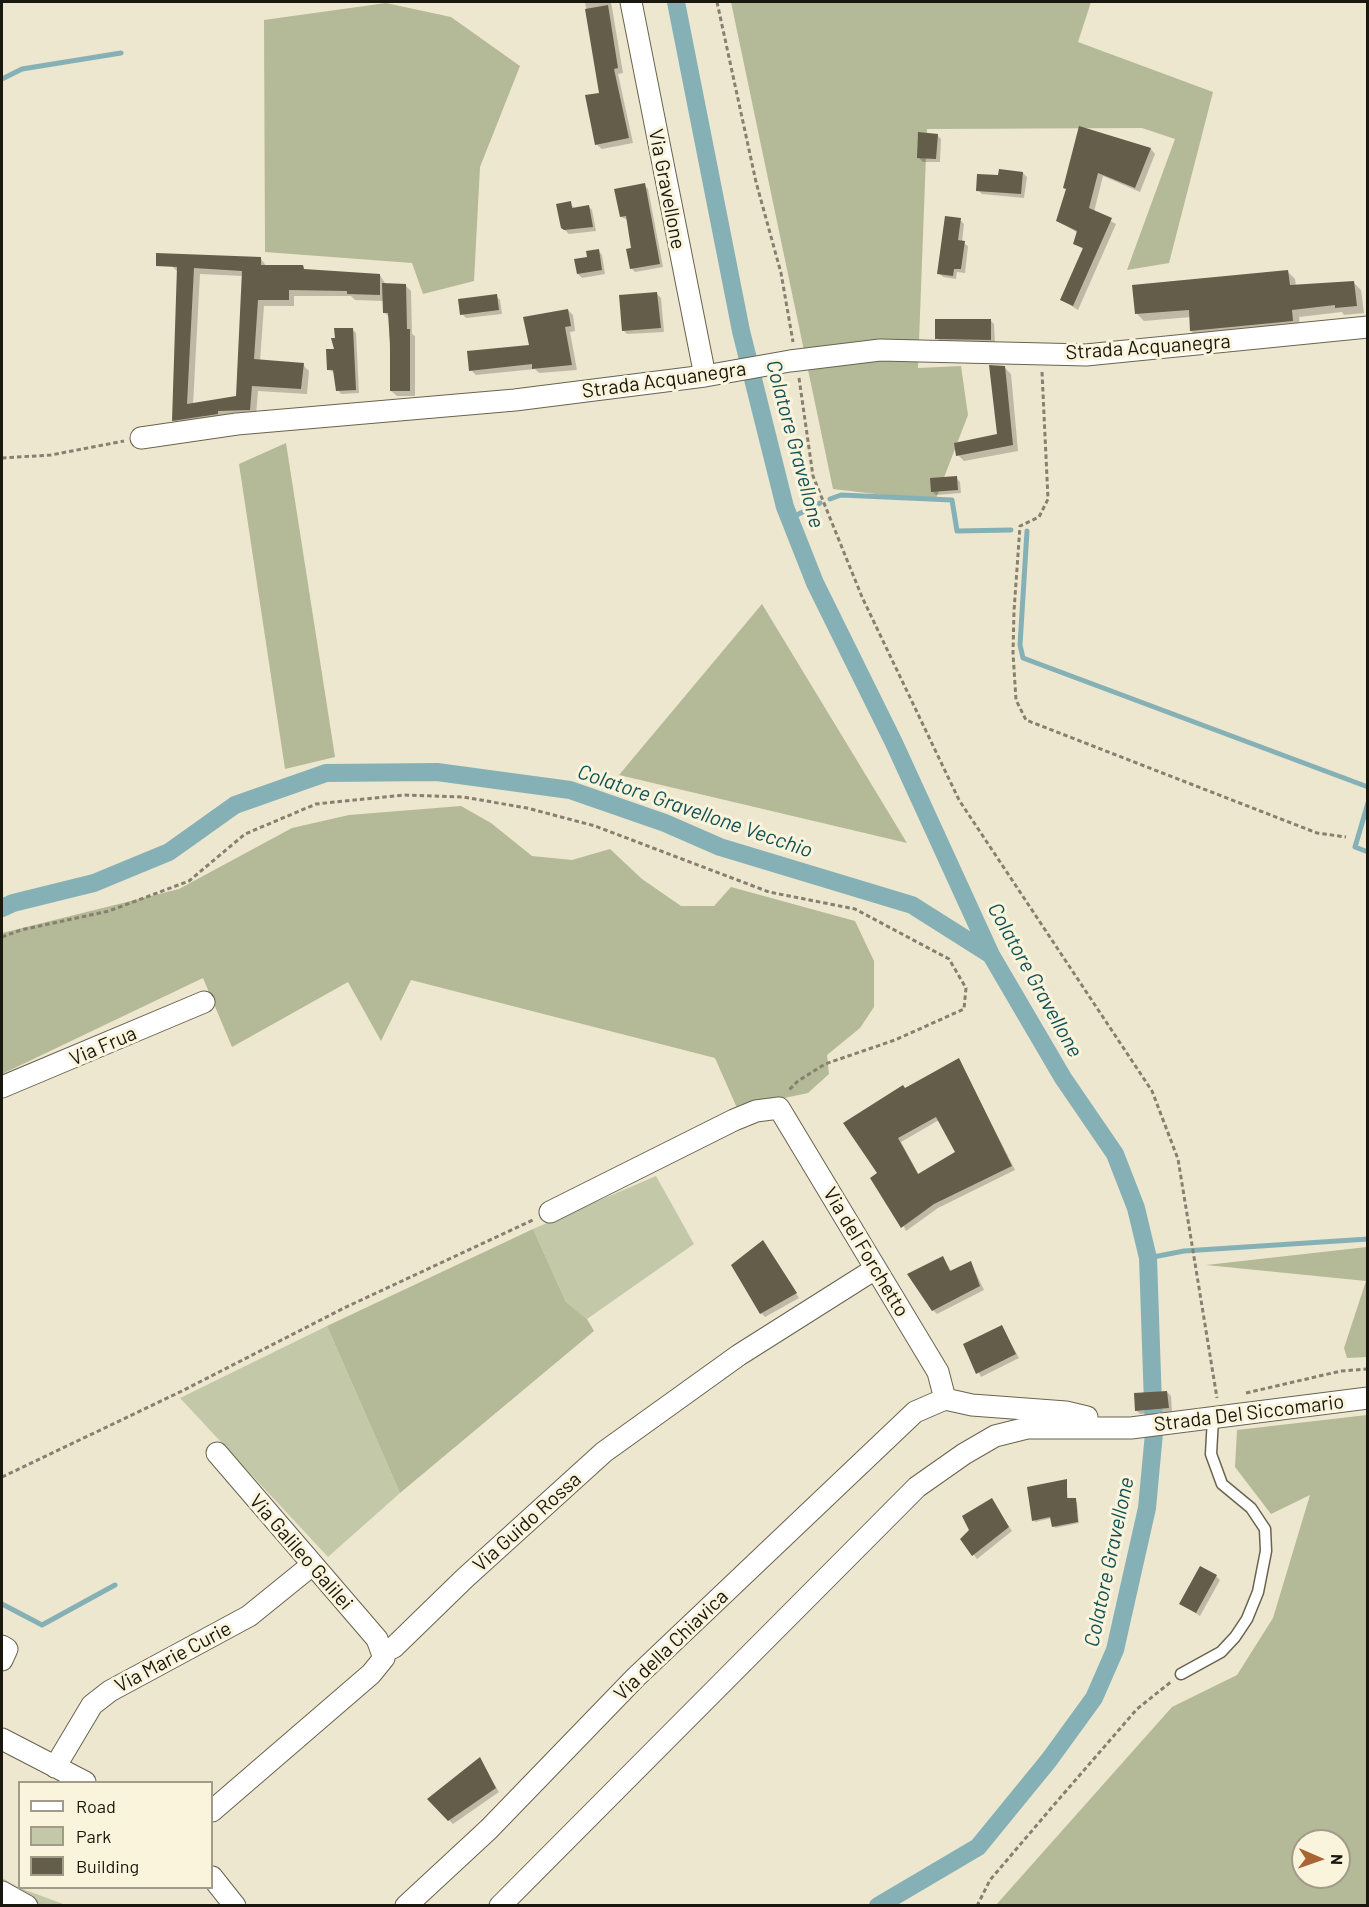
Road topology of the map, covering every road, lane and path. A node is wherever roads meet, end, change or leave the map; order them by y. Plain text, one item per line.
1 (631, 2) edge
2 (717, 2) edge
3 (1368, 327) edge
4 (1040, 353) junction
5 (793, 361) junction
6 (705, 376) junction
7 (141, 438) joint
8 (2, 458) edge
9 (1346, 837) dead end
10 (2, 937) edge
11 (204, 1002) dead end
12 (2, 1087) edge
13 (778, 1108) junction
14 (550, 1212) joint
15 (875, 1269) junction
16 (1368, 1369) edge
17 (1368, 1398) edge
18 (945, 1399) junction
19 (1218, 1417) junction
20 (1131, 1428) junction
21 (217, 1453) dead end
22 (2, 1477) edge
23 (312, 1565) junction
24 (2, 1646) edge
25 (384, 1652) junction
26 (2, 1660) edge
27 (1181, 1674) joint
28 (2, 1739) edge
29 (56, 1767) junction
30 (83, 1781) edge
31 (213, 1810) edge
32 (213, 1878) edge
33 (2, 1892) edge
34 (27, 1905) edge
35 (235, 1905) edge
36 (406, 1905) edge
37 (500, 1905) edge
38 (977, 1905) edge

1 - 6 street, Via Gravellone
2 - 5 path
3 - 4 street, Strada Acquanegra
4 - 5 street, Strada Acquanegra
4 - 9 path
5 - 6 street, Strada Acquanegra
5 - 19 path
6 - 7 street, Strada Acquanegra
7 - 8 path
10 - 13 path
11 - 12 street, Via Frua
13 - 14 street
13 - 15 street, Via del Forchetto
14 - 22 path
15 - 18 street, Via del Forchetto
15 - 25 street, Via Guido Rossa
16 - 19 path
17 - 19 street, Strada Del Siccomario
18 - 20 street
18 - 36 street, Via della Chiavica
19 - 20 street, Strada Del Siccomario
19 - 27 lane
20 - 37 street
21 - 23 street, Via Galileo Galilei
23 - 25 street, Via Galileo Galilei
23 - 29 street, Via Marie Curie
24 - 26 street
25 - 31 street, Via Guido Rossa
27 - 38 path
28 - 29 street
29 - 30 street
32 - 35 street
33 - 34 street

